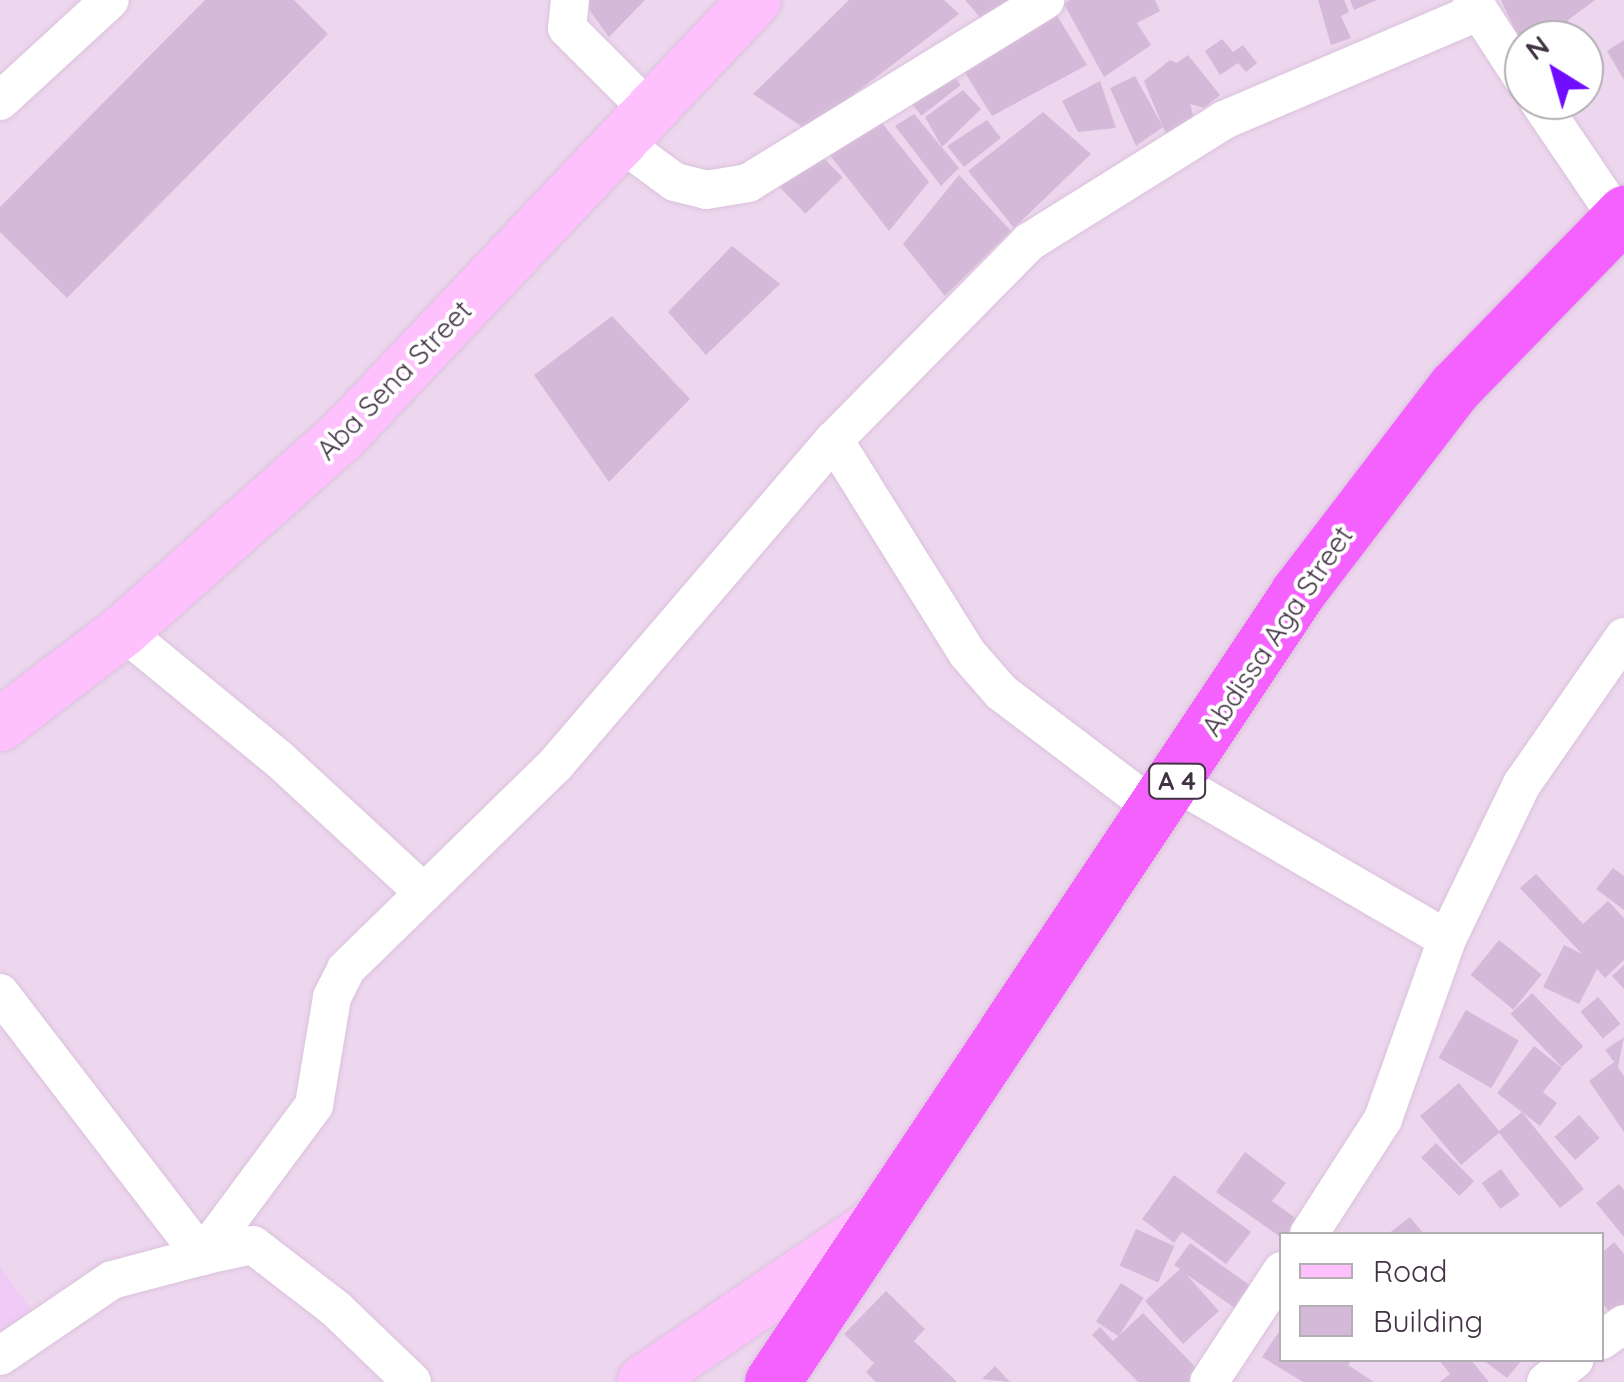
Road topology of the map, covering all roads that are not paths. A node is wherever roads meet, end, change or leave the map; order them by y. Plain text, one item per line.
1 (110, 0) edge
2 (570, 0) edge
3 (755, 0) edge
4 (1045, 0) edge
5 (1475, 6) edge
6 (1504, 50) edge
7 (0, 100) edge
8 (1552, 120) edge
9 (637, 128) junction
10 (1621, 216) edge
11 (834, 440) junction
12 (123, 631) junction
13 (1624, 636) edge
14 (0, 725) edge
15 (1167, 796) junction
16 (424, 893) junction
17 (1447, 939) junction
18 (0, 994) edge
19 (870, 1228) junction
20 (1309, 1232) edge
21 (202, 1256) junction
22 (1279, 1275) edge
23 (0, 1356) edge
24 (1571, 1362) edge
25 (412, 1382) edge
26 (643, 1382) edge
27 (772, 1382) edge
28 (1209, 1382) edge
29 (1546, 1382) edge

1 - 7 street
2 - 9 street
3 - 9 street, Aba Sena Street
4 - 9 street
5 - 6 street
5 - 11 street
8 - 10 street
9 - 12 street, Aba Sena Street
10 - 15 highway, Abdissa Aga Street / A 4
11 - 15 street
11 - 16 street
12 - 14 street, Aba Sena Street
12 - 16 street
13 - 17 street
15 - 17 street
15 - 19 highway, Abdissa Aga Street / A 4
16 - 21 street
17 - 20 street
18 - 21 street
19 - 26 street
19 - 27 highway, Abdissa Aga Street / A 4
21 - 23 street
21 - 25 street
22 - 28 street
24 - 29 street

